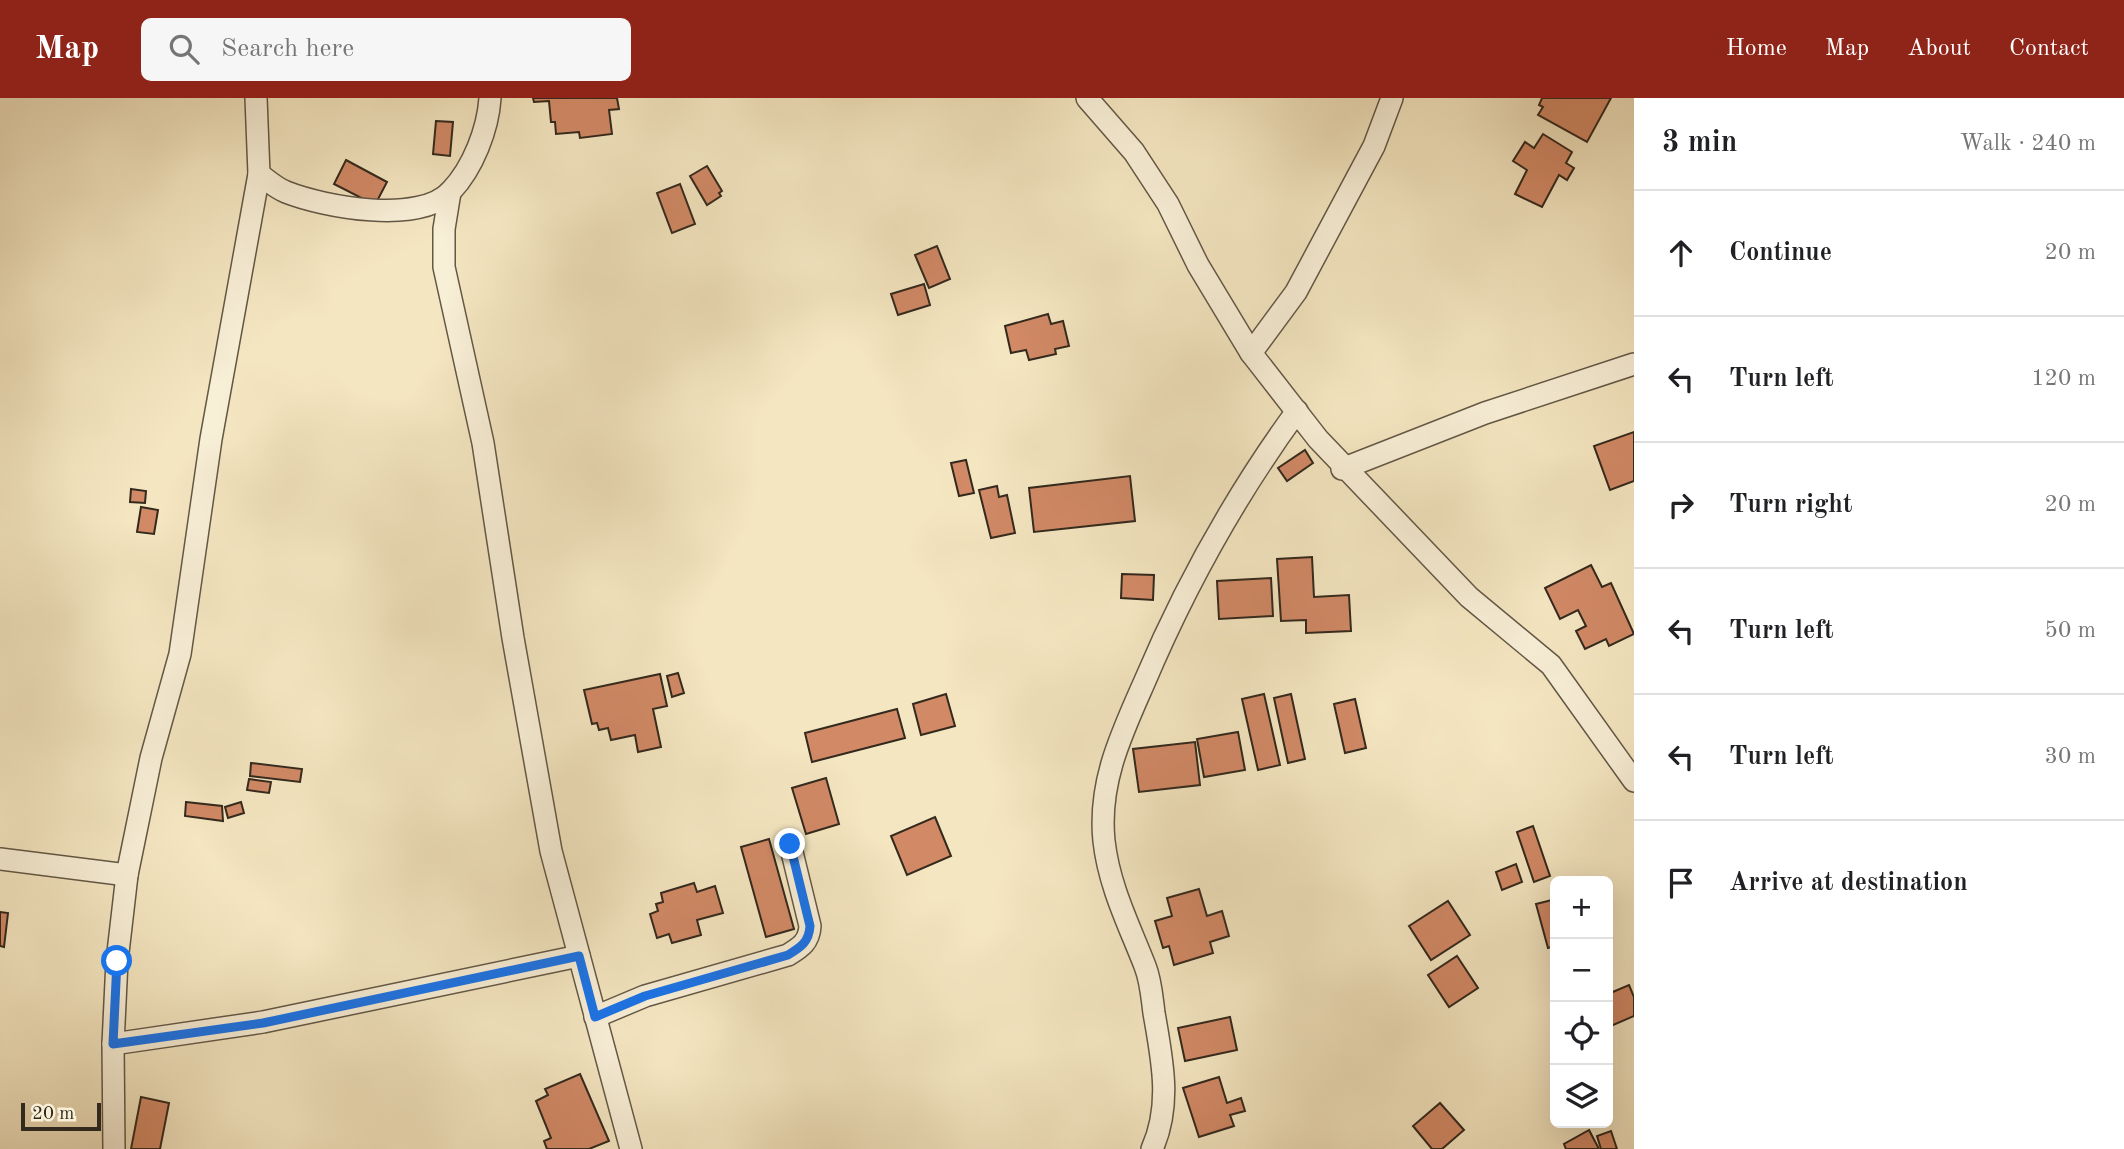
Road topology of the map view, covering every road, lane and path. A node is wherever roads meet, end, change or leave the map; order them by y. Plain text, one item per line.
1 (256, 98) edge
2 (490, 98) edge
3 (1087, 98) edge
4 (1392, 98) edge
5 (259, 174) junction
6 (450, 192) junction
7 (1251, 353) junction
8 (1634, 364) edge
9 (1297, 411) junction
10 (1342, 469) junction
11 (1634, 781) edge
12 (790, 844) dead end
13 (0, 859) edge
14 (127, 875) junction
15 (579, 956) junction
16 (595, 1017) junction
17 (113, 1044) junction
18 (114, 1149) edge
19 (631, 1149) edge
20 (1152, 1149) edge

1 - 5 street
2 - 6 street
3 - 7 street
4 - 7 street
5 - 6 street
5 - 14 street
6 - 15 street
7 - 9 street
8 - 10 street
9 - 10 street
9 - 20 street
10 - 11 street
12 - 16 street
13 - 14 street
14 - 17 street
15 - 16 street
15 - 17 street
16 - 19 street
17 - 18 street

